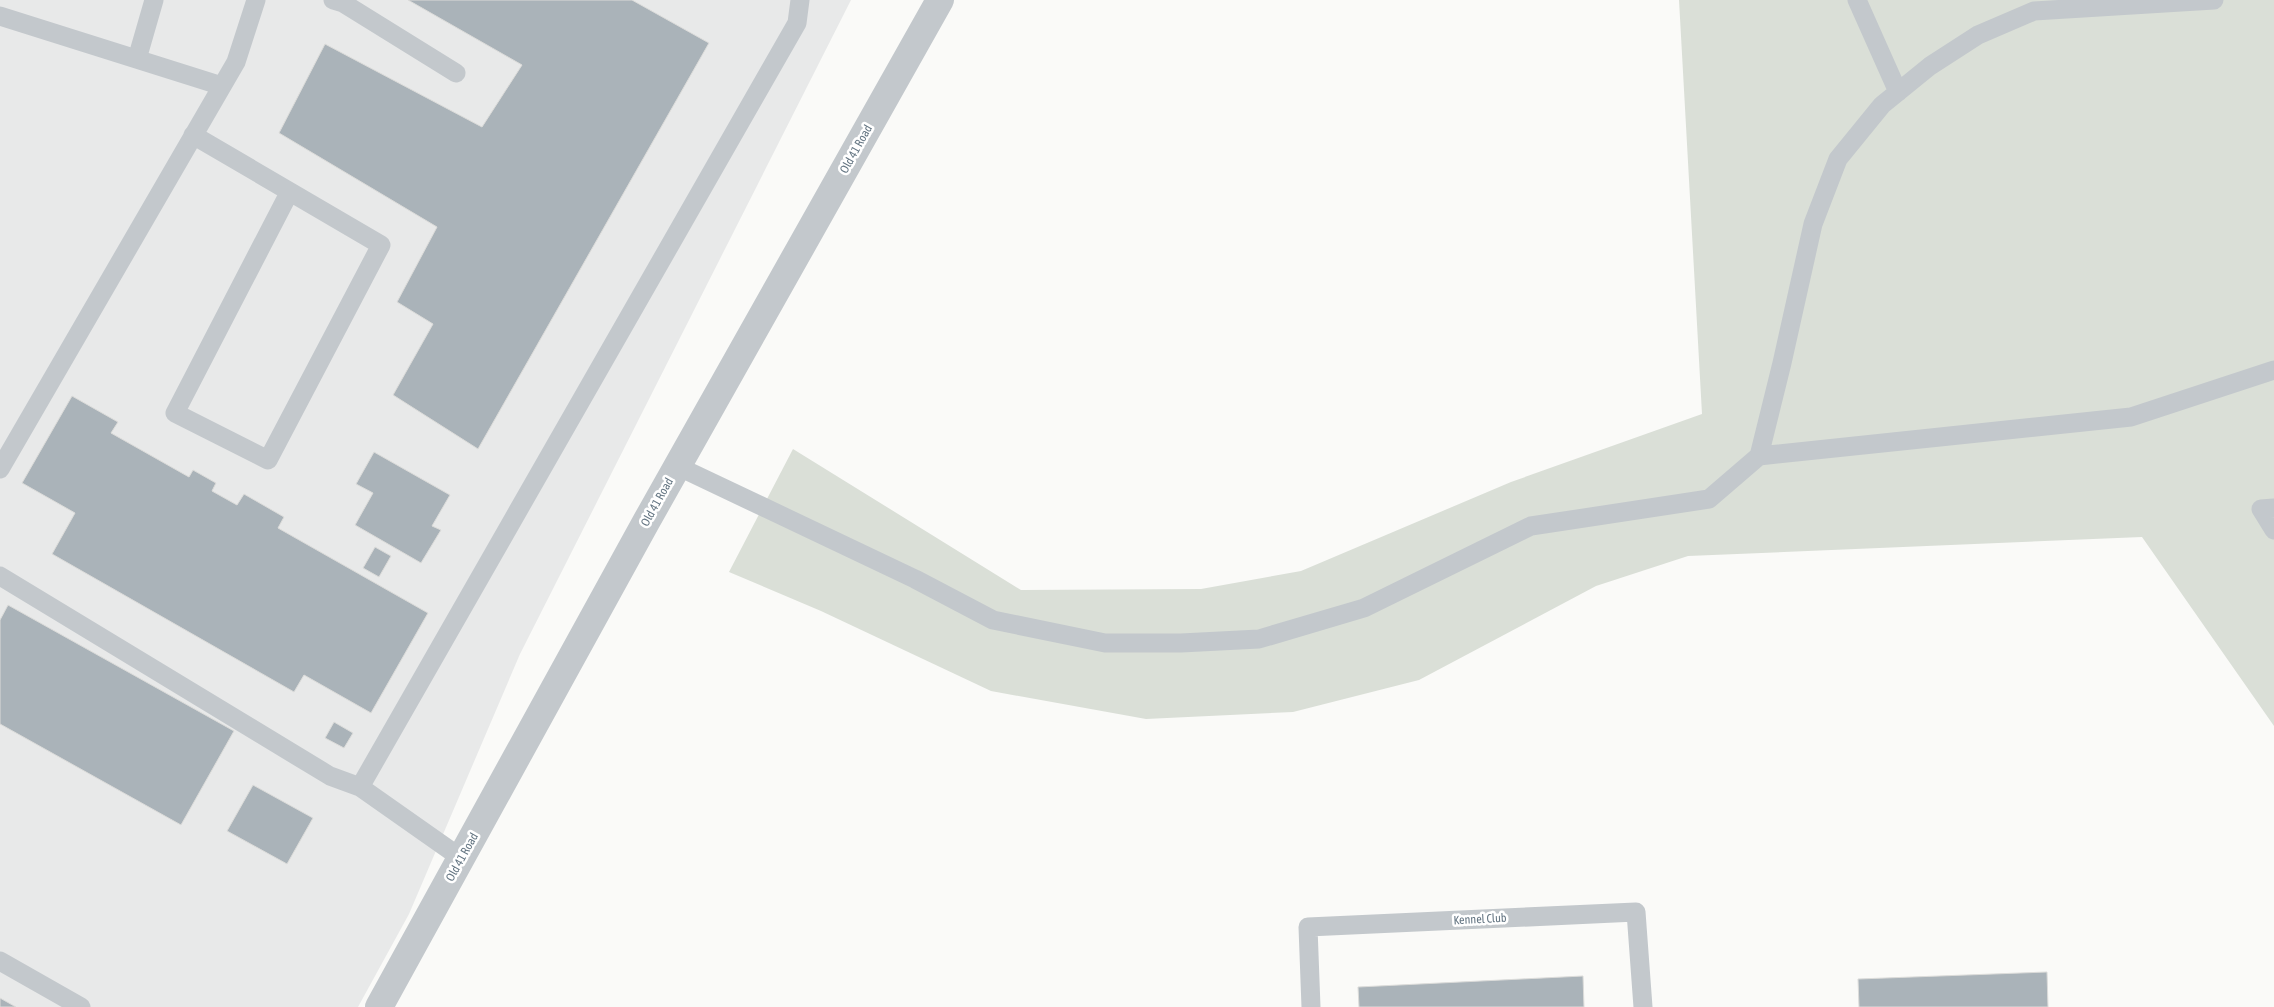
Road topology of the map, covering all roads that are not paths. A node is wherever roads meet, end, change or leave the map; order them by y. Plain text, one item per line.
1 (154, 0) edge
2 (256, 0) edge
3 (333, 0) edge
4 (800, 0) edge
5 (940, 0) edge
6 (1857, 0) edge
7 (2214, 0) edge
8 (0, 16) edge
9 (137, 60) junction
10 (456, 72) dead end
11 (222, 86) junction
12 (1898, 92) junction
13 (193, 135) junction
14 (289, 193) junction
15 (2274, 370) edge
16 (1759, 456) junction
17 (677, 466) junction
18 (0, 469) edge
19 (2274, 508) edge
20 (2274, 530) edge
21 (0, 576) edge
22 (360, 787) junction
23 (461, 858) junction
24 (0, 961) edge
25 (81, 1007) edge
26 (379, 1007) edge
27 (1311, 1007) edge
28 (1643, 1007) edge

1 - 9 lane
2 - 11 lane
3 - 10 lane
4 - 22 lane
5 - 17 street, Old 41 Road
6 - 12 lane
7 - 12 lane
8 - 9 lane
9 - 11 lane
11 - 13 lane
12 - 16 lane
13 - 14 lane
13 - 18 lane
14 - 14 lane
15 - 16 lane
16 - 17 lane
17 - 23 street, Old 41 Road
19 - 20 lane
21 - 22 lane
22 - 23 lane
23 - 26 street, Old 41 Road
24 - 25 lane
27 - 28 lane, Kennel Club

